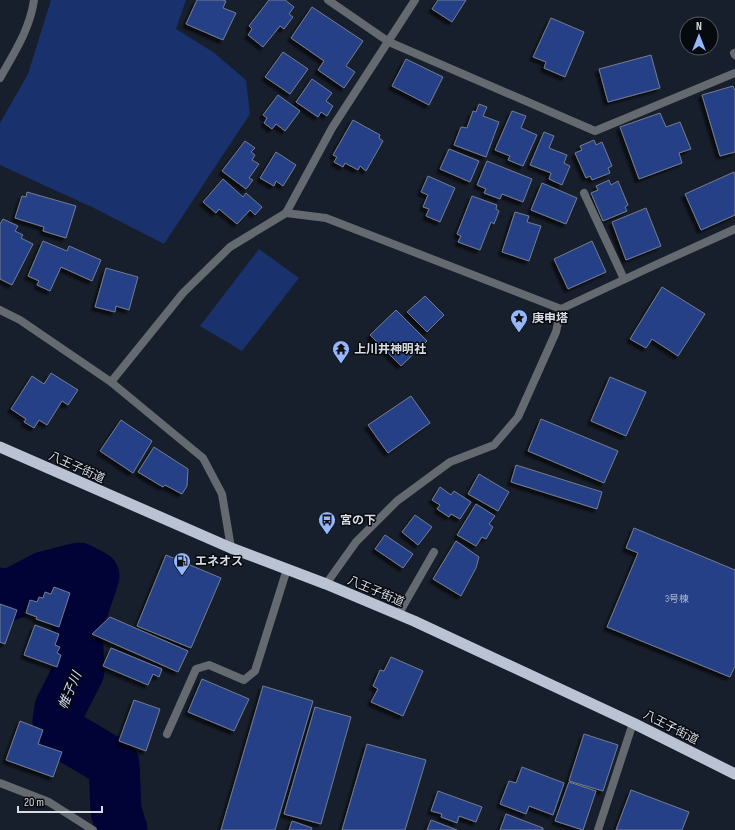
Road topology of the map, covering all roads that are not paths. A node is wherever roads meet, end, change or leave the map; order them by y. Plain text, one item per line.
1 (34, 0) edge
2 (328, 0) edge
3 (415, 0) edge
4 (389, 42) junction
5 (735, 73) edge
6 (0, 78) edge
7 (584, 194) dead end
8 (286, 213) junction
9 (735, 229) edge
10 (624, 279) junction
11 (561, 309) junction
12 (0, 310) edge
13 (111, 382) junction
14 (0, 447) edge
15 (231, 548) junction
16 (434, 552) dead end
17 (287, 569) junction
18 (326, 584) junction
19 (398, 615) junction
20 (633, 722) junction
21 (167, 734) dead end
22 (735, 774) edge
23 (0, 783) edge
24 (93, 830) edge
25 (598, 830) edge

1 - 6 street
2 - 4 street
3 - 4 street
4 - 5 street
4 - 8 street
7 - 10 street
8 - 11 street
8 - 13 street
9 - 10 street
10 - 11 street
11 - 18 street
12 - 13 street
13 - 15 street
14 - 15 highway, 八王子街道
15 - 17 highway, 八王子街道
16 - 19 street
17 - 18 highway, 八王子街道
17 - 21 street
18 - 19 highway, 八王子街道
19 - 20 highway, 八王子街道
20 - 22 highway, 八王子街道
20 - 25 street
23 - 24 street

